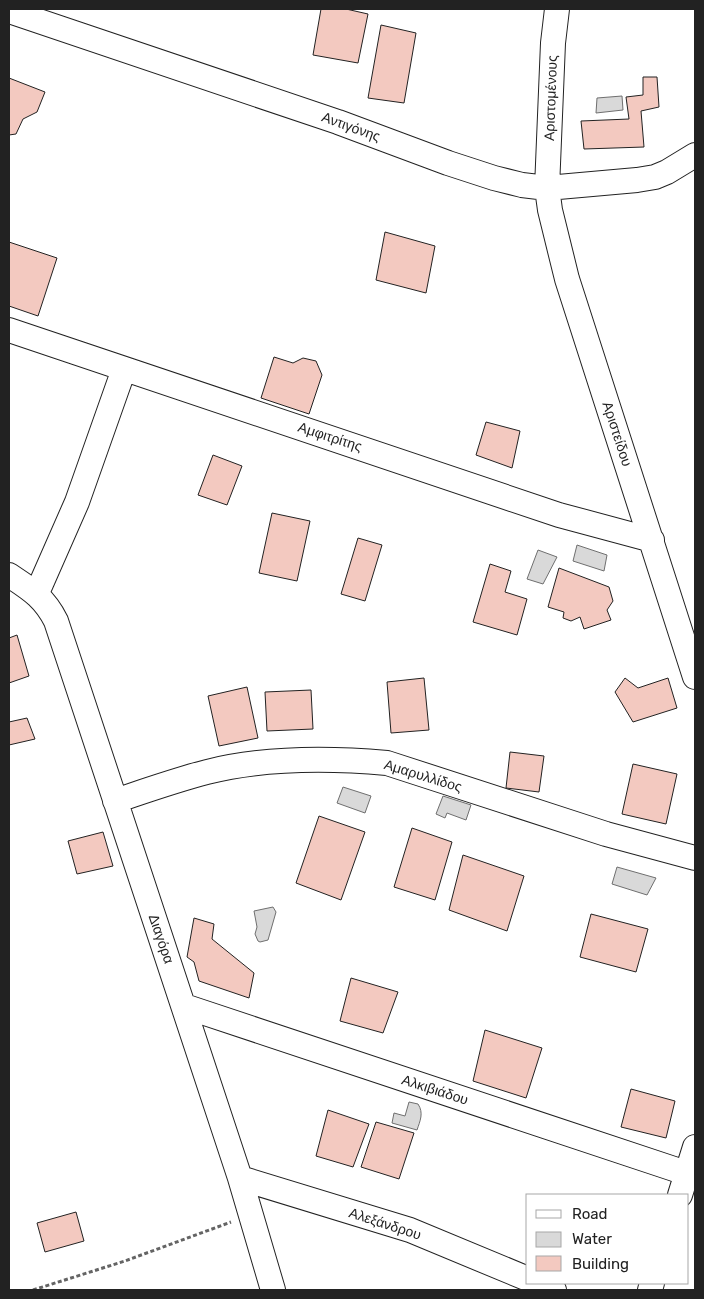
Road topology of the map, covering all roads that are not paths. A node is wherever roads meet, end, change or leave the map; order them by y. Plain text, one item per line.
1 (557, 9) edge
2 (9, 11) edge
3 (695, 155) edge
4 (547, 188) junction
5 (9, 330) edge
6 (124, 369) junction
7 (652, 540) junction
8 (9, 575) edge
9 (37, 594) junction
10 (695, 677) edge
11 (115, 801) junction
12 (695, 858) edge
13 (184, 1006) junction
14 (695, 1147) edge
15 (240, 1178) junction
16 (683, 1184) edge
17 (526, 1278) edge
18 (539, 1284) edge
19 (273, 1290) edge
20 (554, 1290) edge

1 - 4 street, Αριστομένους
2 - 4 street, Αντιγόνης
3 - 4 street, Αντιγόνης
4 - 7 street, Αριστείδου
5 - 6 street, Αμφιτρίτης
6 - 7 street, Αμφιτρίτης
6 - 9 street
7 - 10 street, Αριστείδου
8 - 9 street, Διαγόρα
9 - 11 street, Διαγόρα
11 - 12 street, Αμαρυλλίδος
11 - 13 street, Διαγόρα
13 - 15 street, Διαγόρα
13 - 16 street, Αλκιβιάδου
14 - 16 street
15 - 17 street, Αλεξάνδρου
15 - 19 street, Διαγόρα
18 - 20 street

